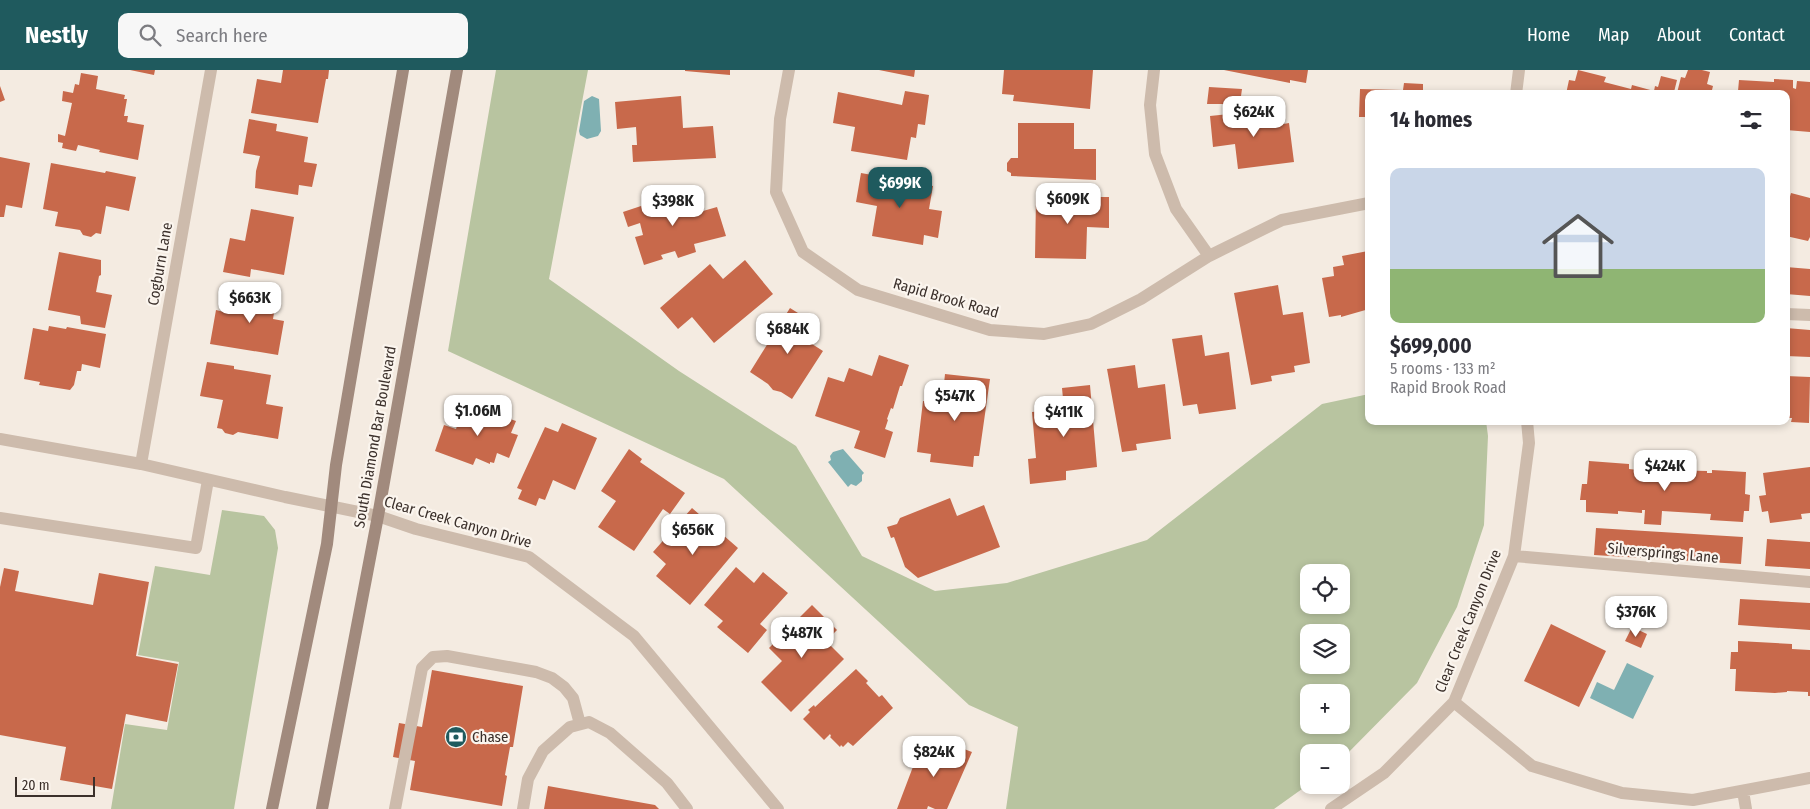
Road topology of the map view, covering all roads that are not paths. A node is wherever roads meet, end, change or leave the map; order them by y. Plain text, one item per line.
1 (211, 70) edge
2 (403, 70) edge
3 (458, 70) edge
4 (789, 70) edge
5 (1154, 70) edge
6 (1519, 70) edge
7 (1516, 90) edge
8 (1365, 205) edge
9 (1209, 256) junction
10 (1790, 314) edge
11 (1810, 315) edge
12 (1527, 425) edge
13 (0, 439) edge
14 (141, 464) junction
15 (208, 480) junction
16 (330, 506) junction
17 (378, 516) junction
18 (0, 518) edge
19 (1514, 556) junction
20 (1810, 582) edge
21 (1454, 702) junction
22 (580, 724) junction
23 (1810, 778) edge
24 (1743, 791) junction
25 (272, 809) edge
26 (322, 809) edge
27 (396, 809) edge
28 (523, 809) edge
29 (688, 809) edge
30 (778, 809) edge
31 (1331, 809) edge
32 (1746, 809) edge

1 - 14 street, Cogburn Lane
2 - 16 main road, South Diamond Bar Boulevard
3 - 17 main road, South Diamond Bar Boulevard
4 - 9 street, Rapid Brook Road
5 - 9 street
6 - 7 street
8 - 9 street, Rapid Brook Road
10 - 11 street
12 - 19 street, Clear Creek Canyon Drive
13 - 14 street, Clear Creek Canyon Drive
14 - 15 street, Clear Creek Canyon Drive
15 - 16 street, Clear Creek Canyon Drive
15 - 18 street
16 - 17 street, Clear Creek Canyon Drive
16 - 25 main road, South Diamond Bar Boulevard
17 - 26 main road, South Diamond Bar Boulevard
17 - 30 street, Clear Creek Canyon Drive
19 - 20 street, Silversprings Lane
19 - 21 street, Clear Creek Canyon Drive
21 - 24 street
21 - 31 street, Clear Creek Canyon Drive
22 - 27 street
22 - 28 street
22 - 29 street
23 - 24 street
24 - 32 street

